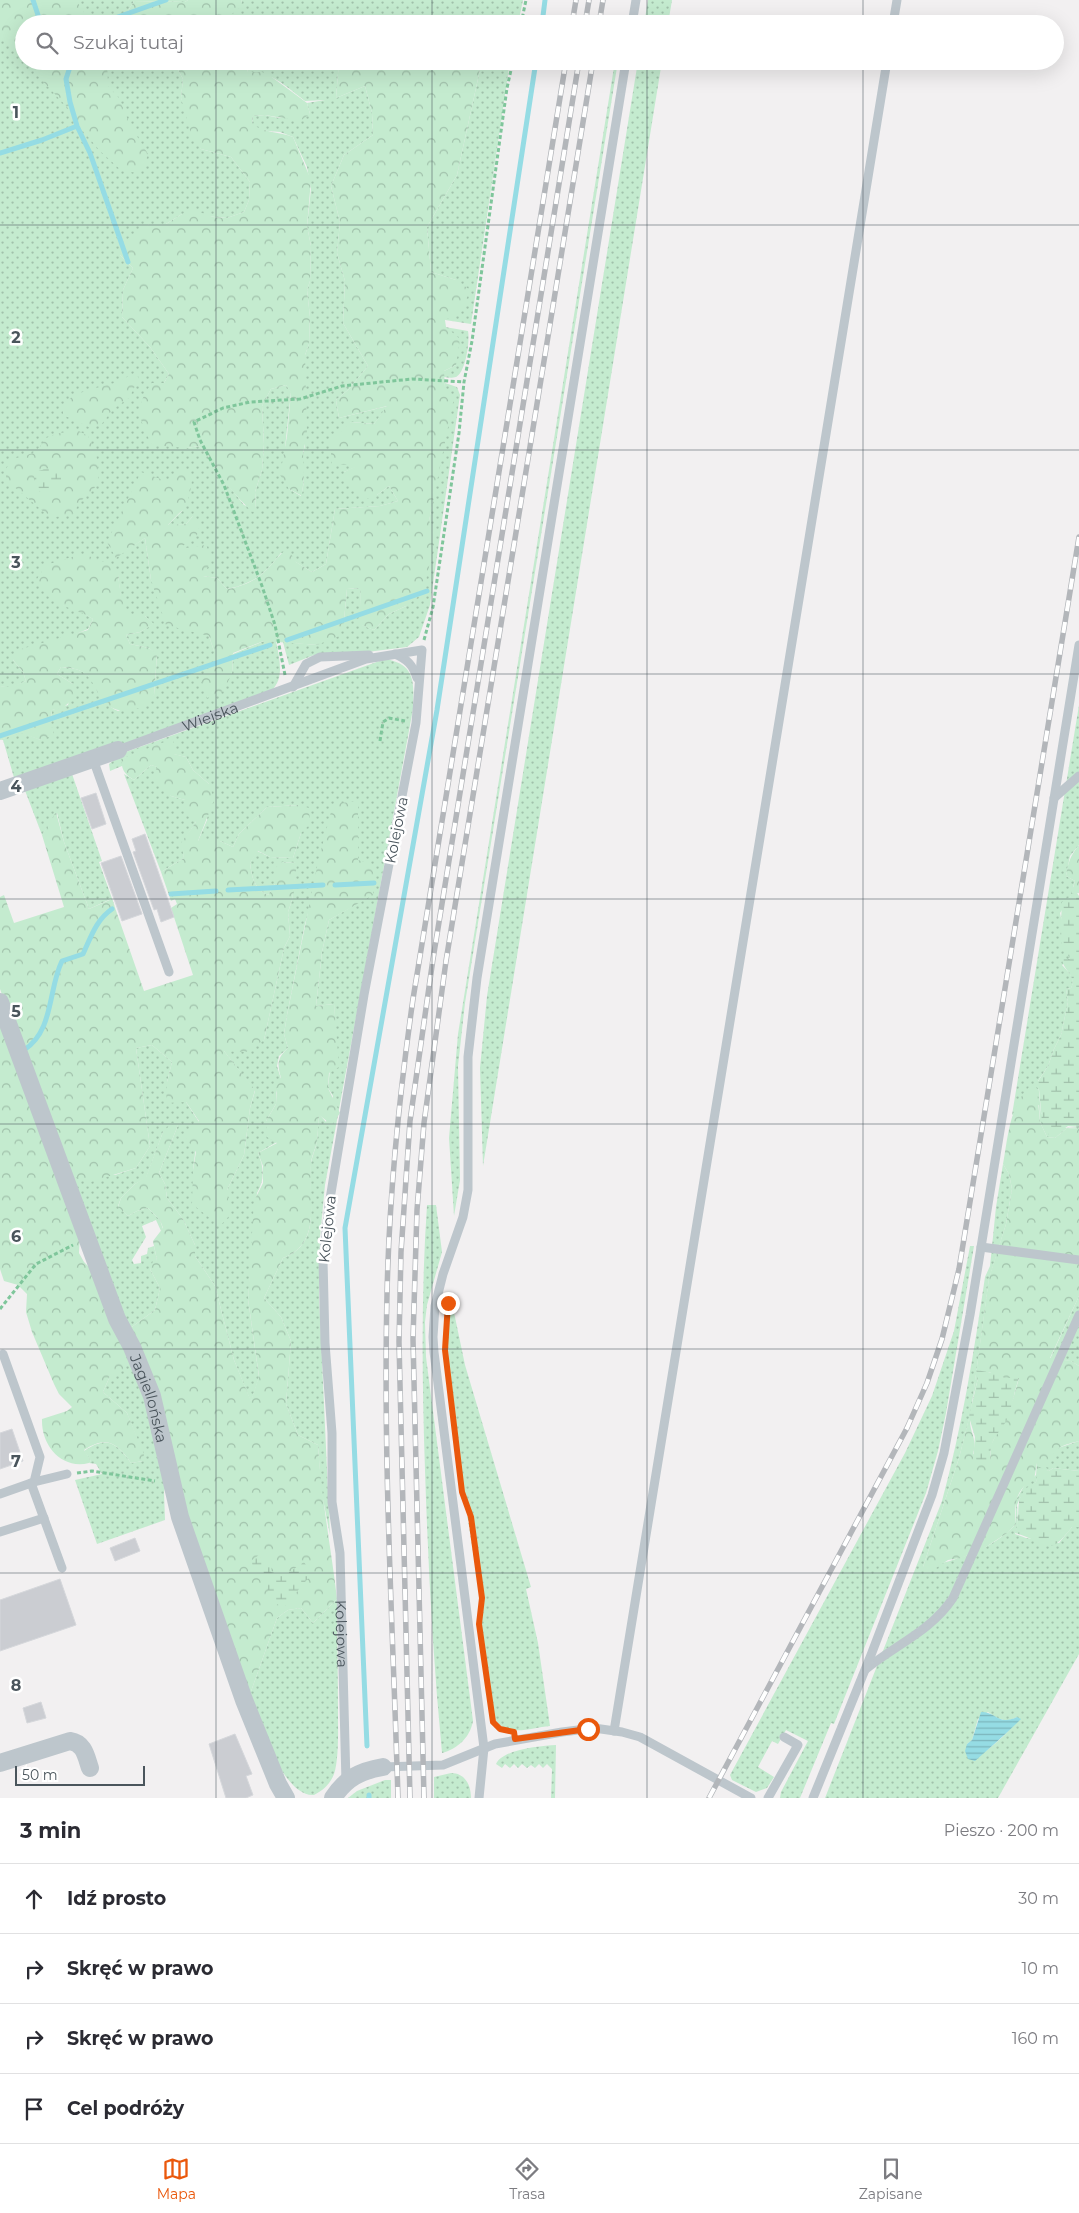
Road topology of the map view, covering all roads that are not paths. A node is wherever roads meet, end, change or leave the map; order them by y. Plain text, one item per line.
1 (636, 0) edge
2 (897, 0) edge
3 (634, 15) edge
4 (894, 15) edge
5 (625, 70) edge
6 (886, 70) edge
7 (1079, 645) edge
8 (422, 650) joint
9 (395, 654) junction
10 (353, 659) junction
11 (419, 683) junction
12 (290, 688) junction
13 (118, 750) joint
14 (93, 759) junction
15 (1079, 776) edge
16 (0, 791) edge
17 (1054, 798) junction
18 (169, 972) dead end
19 (0, 1002) edge
20 (981, 1247) junction
21 (1079, 1260) edge
22 (1079, 1315) edge
23 (3, 1354) dead end
24 (67, 1474) road end
25 (32, 1482) junction
26 (0, 1494) edge
27 (44, 1518) junction
28 (0, 1532) edge
29 (62, 1568) dead end
30 (864, 1670) junction
31 (614, 1731) junction
32 (784, 1737) dead end
33 (484, 1748) junction
34 (0, 1763) edge
35 (383, 1767) joint
36 (90, 1768) dead end
37 (346, 1782) junction
38 (288, 1797) edge
39 (747, 1797) edge
40 (334, 1798) edge
41 (479, 1798) edge
42 (768, 1798) edge
43 (813, 1798) edge

1 - 3 lane
2 - 4 lane
5 - 33 lane
6 - 31 lane
7 - 17 lane
8 - 9 lane, Wiejska
8 - 11 lane, Kolejowa
9 - 10 lane, Wiejska
9 - 11 lane
10 - 12 lane, Wiejska
10 - 12 lane
11 - 37 lane, Kolejowa
12 - 13 lane, Wiejska
13 - 14 street, Wiejska
14 - 16 street, Wiejska
14 - 18 lane
15 - 17 lane
17 - 20 lane
19 - 38 street, Jagiellońska
20 - 21 lane
20 - 30 lane
22 - 30 lane
23 - 25 lane
24 - 25 lane
25 - 26 lane
25 - 27 lane
27 - 28 lane
27 - 29 lane
30 - 43 lane
31 - 33 lane
31 - 39 lane
32 - 42 lane
33 - 35 lane
33 - 41 lane
34 - 36 street
35 - 37 street
37 - 40 street

